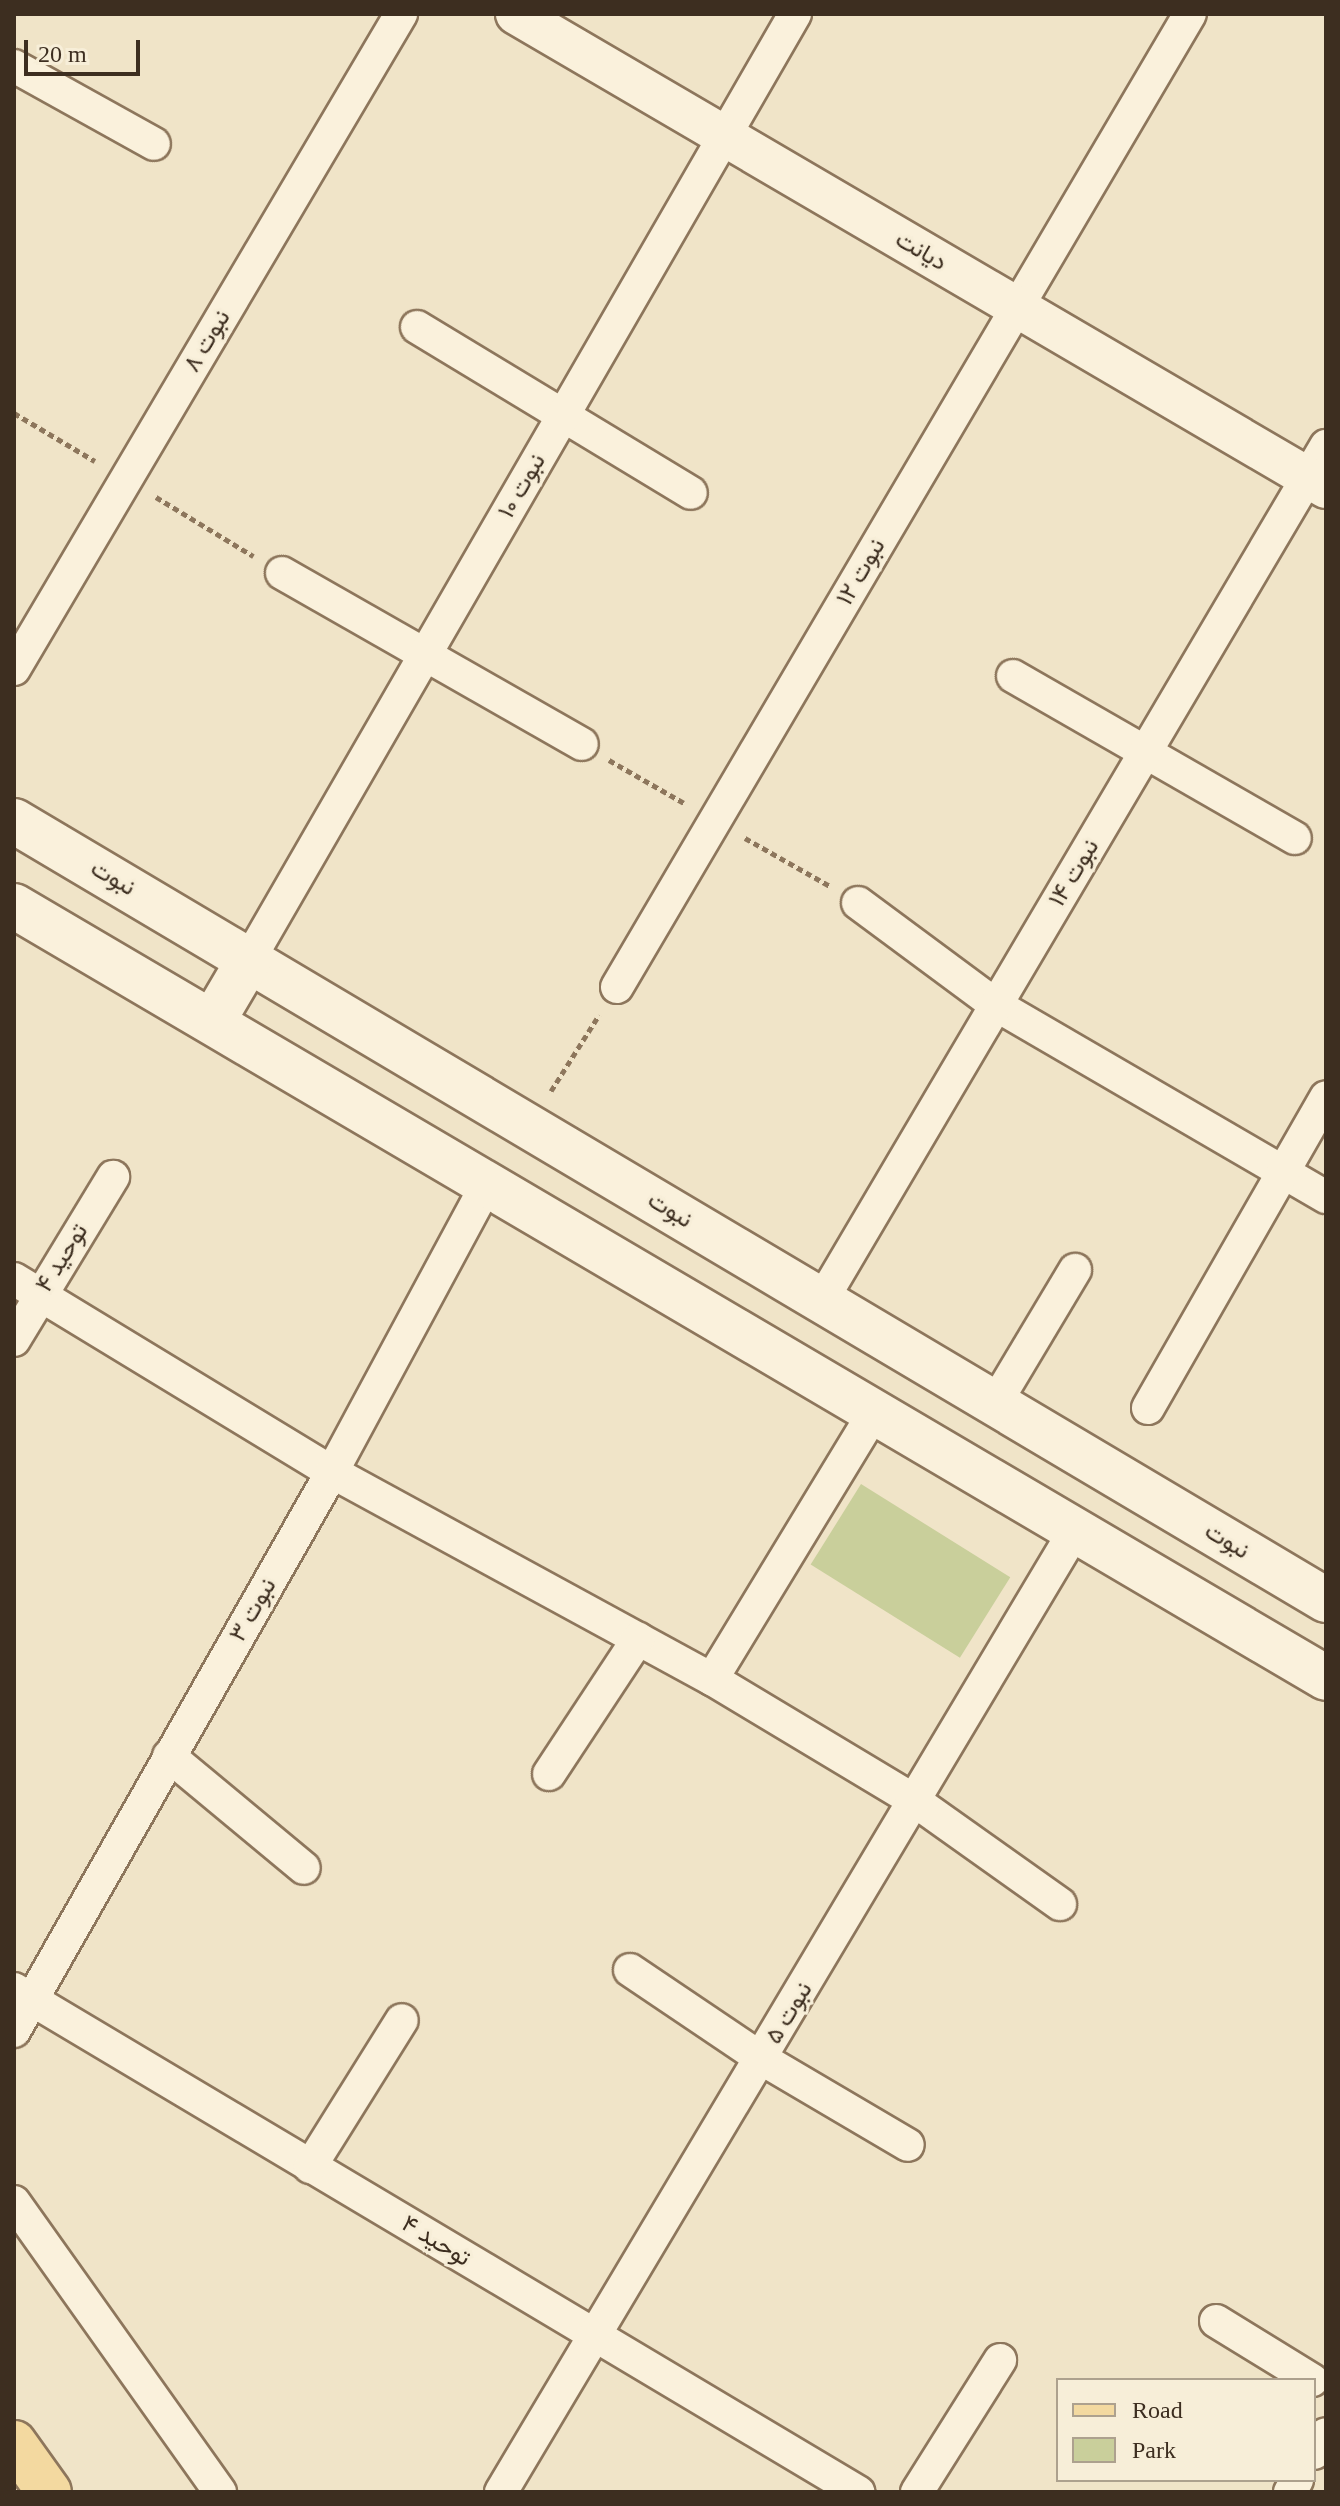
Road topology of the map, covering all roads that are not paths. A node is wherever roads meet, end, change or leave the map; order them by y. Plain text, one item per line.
1 (401, 14) edge
2 (516, 14) edge
3 (795, 14) edge
4 (1190, 14) edge
5 (14, 66) edge
6 (724, 136) junction
7 (154, 144) dead end
8 (1017, 307) junction
9 (417, 327) dead end
10 (564, 412) junction
11 (1320, 470) edge
12 (691, 493) dead end
13 (282, 573) dead end
14 (424, 656) junction
15 (14, 669) edge
16 (1013, 676) dead end
17 (582, 744) dead end
18 (1147, 750) junction
19 (14, 821) edge
20 (1295, 838) dead end
21 (858, 903) dead end
22 (14, 906) edge
23 (250, 958) junction
24 (617, 987) road end
25 (996, 1005) junction
26 (213, 1021) junction
27 (1326, 1097) edge
28 (1281, 1171) junction
29 (113, 1177) dead end
30 (486, 1186) junction
31 (1326, 1197) edge
32 (1075, 1270) dead end
33 (27, 1287) edge
34 (822, 1300) junction
35 (14, 1340) edge
36 (996, 1402) junction
37 (1148, 1408) dead end
38 (873, 1414) junction
39 (332, 1472) junction
40 (1074, 1532) junction
41 (1326, 1600) edge
42 (638, 1639) junction
43 (1326, 1678) edge
44 (712, 1679) junction
45 (169, 1756) junction
46 (549, 1774) dead end
47 (915, 1801) junction
48 (304, 1868) dead end
49 (1060, 1904) dead end
50 (630, 1970) dead end
51 (22, 1995) edge
52 (402, 2020) dead end
53 (14, 2031) edge
54 (762, 2059) junction
55 (908, 2145) dead end
56 (310, 2167) junction
57 (14, 2202) edge
58 (1216, 2321) dead end
59 (597, 2337) junction
60 (1000, 2360) dead end
61 (1308, 2378) edge
62 (14, 2443) edge
63 (49, 2489) edge
64 (220, 2492) edge
65 (501, 2492) edge
66 (858, 2492) edge
67 (917, 2492) edge

1 - 15 street, نبوت ۸
2 - 6 street, دیانت
3 - 6 street, نبوت ۱۰
4 - 8 street, نبوت ۱۲
5 - 7 street
6 - 8 street, دیانت
6 - 10 street, نبوت ۱۰
8 - 11 street, دیانت
8 - 24 street, نبوت ۱۲
9 - 10 street
10 - 12 street
10 - 14 street, نبوت ۱۰
11 - 18 street, نبوت ۱۴
13 - 14 street
14 - 17 street
14 - 23 street, نبوت ۱۰
16 - 18 street
18 - 20 street
18 - 25 street, نبوت ۱۴
19 - 23 main road, نبوت
21 - 25 street
22 - 26 main road
23 - 26 main road
23 - 34 main road, نبوت
25 - 28 street
25 - 34 street, نبوت ۱۴
26 - 30 main road
27 - 28 street
28 - 31 street
28 - 37 street
29 - 33 street, توحید ۴
30 - 38 main road
30 - 39 street, نبوت ۳
32 - 36 street
33 - 35 street, توحید ۴
33 - 39 street
34 - 36 main road, نبوت
36 - 41 main road, نبوت
38 - 40 main road
38 - 44 street
39 - 42 street
39 - 45 street, نبوت ۳
40 - 43 main road
40 - 47 street, نبوت ۵
42 - 44 street
42 - 46 street
44 - 47 street
45 - 48 street
45 - 51 street, نبوت ۳
47 - 49 street
47 - 54 street, نبوت ۵
50 - 54 street
51 - 53 street, نبوت ۳
51 - 56 street, توحید ۴
52 - 56 street
54 - 55 street
54 - 59 street, نبوت ۵
56 - 59 street, توحید ۴
57 - 64 street
58 - 61 street
59 - 65 street, نبوت ۵
59 - 66 street, توحید ۴
60 - 67 street
62 - 63 main road

